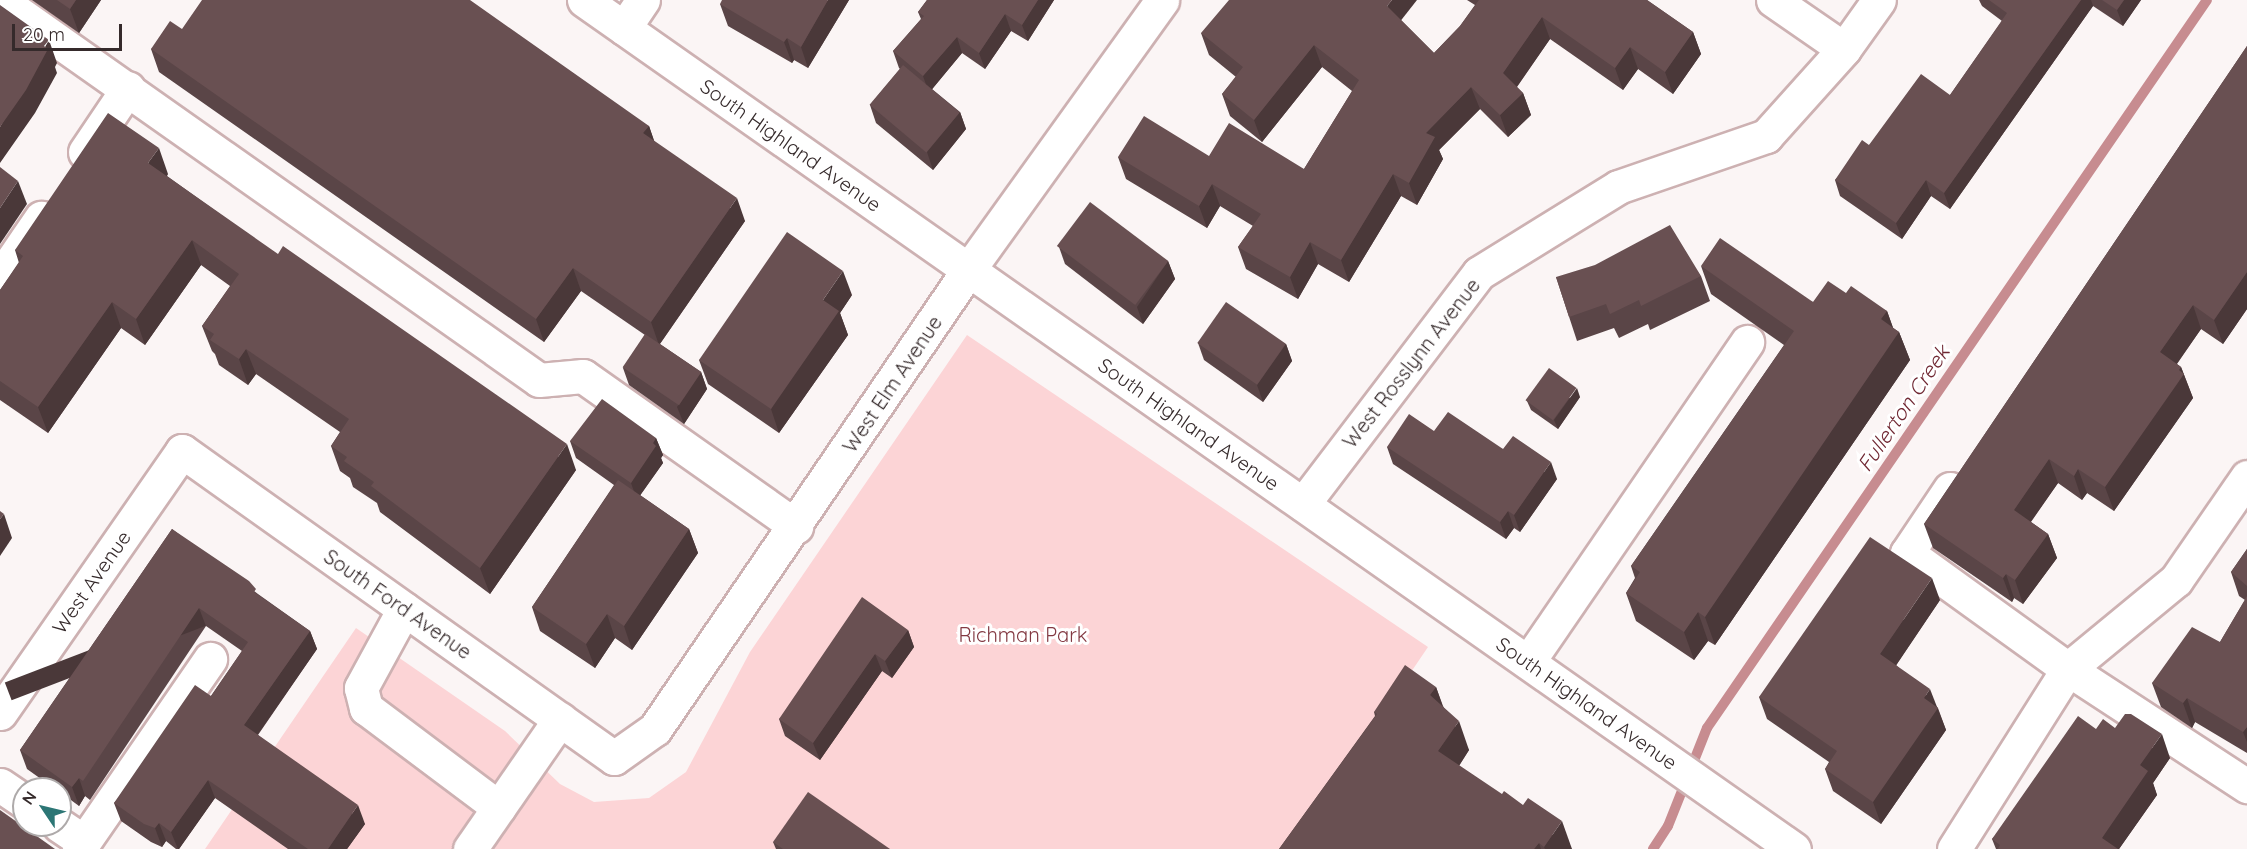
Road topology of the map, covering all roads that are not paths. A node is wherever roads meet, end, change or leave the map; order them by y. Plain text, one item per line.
1 (0, 0) edge
2 (584, 0) edge
3 (643, 0) edge
4 (1162, 0) edge
5 (1773, 0) edge
6 (1879, 0) edge
7 (624, 28) junction
8 (1844, 49) junction
9 (128, 88) junction
10 (969, 269) junction
11 (0, 278) edge
12 (1747, 342) dead end
13 (182, 451) joint
14 (1967, 465) edge
15 (2247, 477) edge
16 (1303, 504) junction
17 (796, 526) junction
18 (405, 609) junction
19 (210, 659) dead end
20 (1528, 662) junction
21 (2067, 669) junction
22 (0, 713) edge
23 (560, 719) junction
24 (614, 758) joint
25 (2247, 786) edge
26 (499, 808) junction
27 (74, 839) edge
28 (470, 849) edge
29 (1794, 849) edge
30 (1954, 849) edge

1 - 9 street
2 - 7 street, South Highland Avenue
3 - 7 street
4 - 10 street, West Elm Avenue
5 - 8 street
6 - 8 street, West Rosslynn Avenue
7 - 10 street, South Highland Avenue
8 - 16 street, West Rosslynn Avenue
9 - 11 street
9 - 17 street
10 - 16 street, South Highland Avenue
10 - 17 street, West Elm Avenue
12 - 20 street
13 - 18 street, South Ford Avenue
13 - 22 street, West Avenue
14 - 21 street
15 - 21 street
16 - 20 street, South Highland Avenue
17 - 24 street, West Elm Avenue
18 - 23 street, South Ford Avenue
18 - 26 street
19 - 27 street
20 - 29 street, South Highland Avenue
21 - 25 street
21 - 30 street
23 - 24 street, South Ford Avenue
23 - 26 street
26 - 28 street

